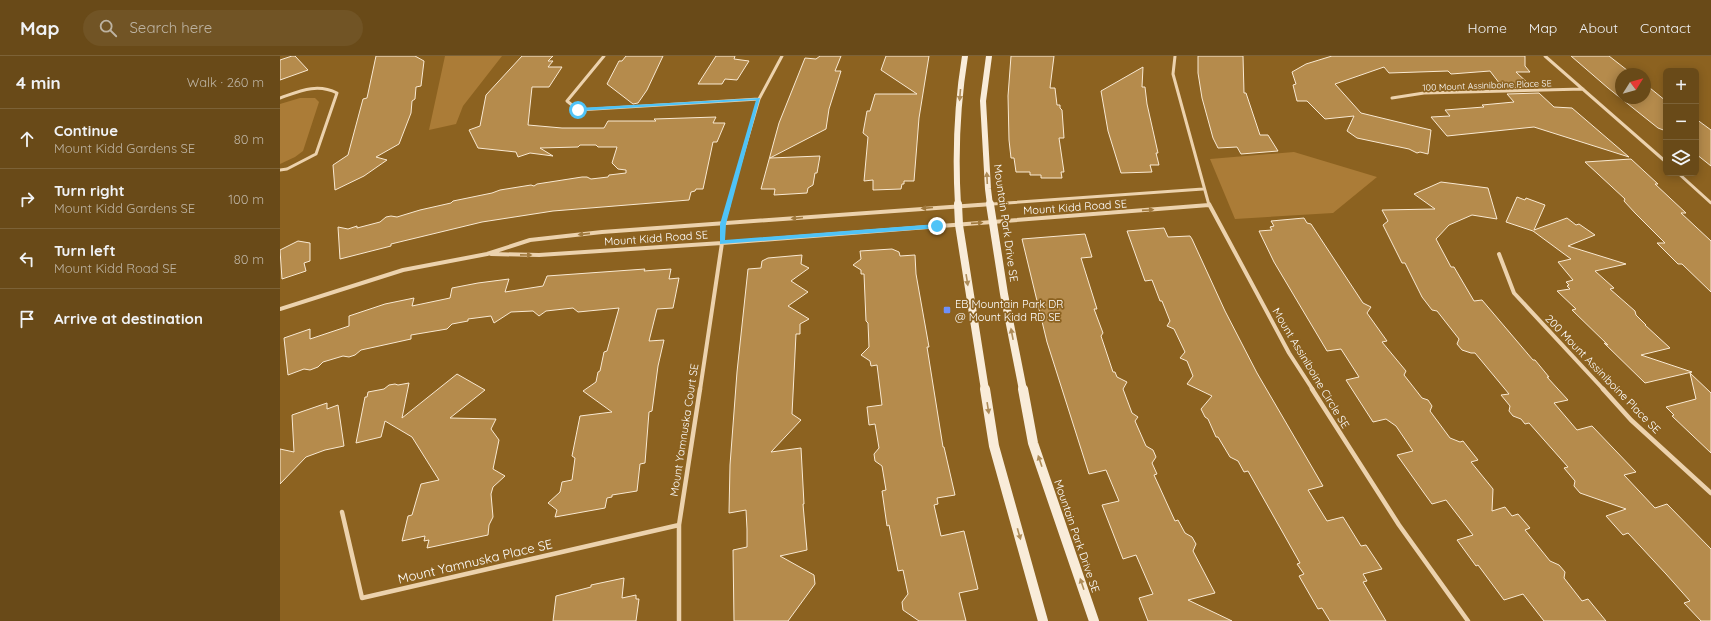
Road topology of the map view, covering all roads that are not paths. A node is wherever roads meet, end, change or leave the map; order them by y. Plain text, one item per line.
1 (604, 56) edge
2 (782, 56) edge
3 (965, 56) edge
4 (989, 56) edge
5 (1175, 56) edge
6 (1545, 56) edge
7 (1583, 89) junction
8 (280, 98) edge
9 (1392, 98) dead end
10 (759, 99) junction
11 (1663, 159) edge
12 (280, 170) edge
13 (1681, 176) edge
14 (1203, 189) junction
15 (991, 203) junction
16 (1711, 203) edge
17 (957, 205) junction
18 (1209, 205) junction
19 (993, 222) junction
20 (723, 224) junction
21 (959, 225) junction
22 (722, 242) junction
23 (487, 254) junction
24 (1499, 254) dead end
25 (280, 309) edge
26 (1711, 493) edge
27 (342, 512) dead end
28 (679, 525) junction
29 (679, 621) edge
30 (1043, 621) edge
31 (1094, 621) edge
32 (1468, 621) edge

1 - 10 street
2 - 10 street, Mount Yamnuska Court SE
3 -> 17 street
15 -> 4 street, Mountain Park Drive SE
5 - 14 street, Mount Assiniboine Circle SE
6 - 7 street
7 - 9 street, 100 Mount Assiniboine Place SE
7 - 11 street
8 - 12 street
10 - 20 street, Mount Yamnuska Court SE
13 - 16 street
14 - 15 street, Mount Kidd Road SE
14 - 18 street, Mount Assiniboine Circle SE
15 - 17 street, Mount Kidd Road SE
15 - 19 street, Mountain Park Drive SE
17 -> 20 street, Mount Kidd Road SE
17 - 21 street
19 -> 18 street, Mount Kidd Road SE
18 - 32 street, Mount Assiniboine Circle SE
21 -> 19 street, Mount Kidd Road SE
31 -> 19 street, Mountain Park Drive SE
20 - 22 street, Mount Yamnuska Court SE
20 -> 23 street, Mount Kidd Road SE
21 - 22 street, Mount Kidd Road SE
21 -> 30 street
23 -> 22 street, Mount Kidd Road SE
22 - 28 street, Mount Yamnuska Court SE
23 - 25 street, Mount Kidd Road SE
24 - 26 street, 200 Mount Assiniboine Place SE
27 - 28 street, Mount Yamnuska Place SE
28 - 29 street, Mount Yamnuska Court SE

